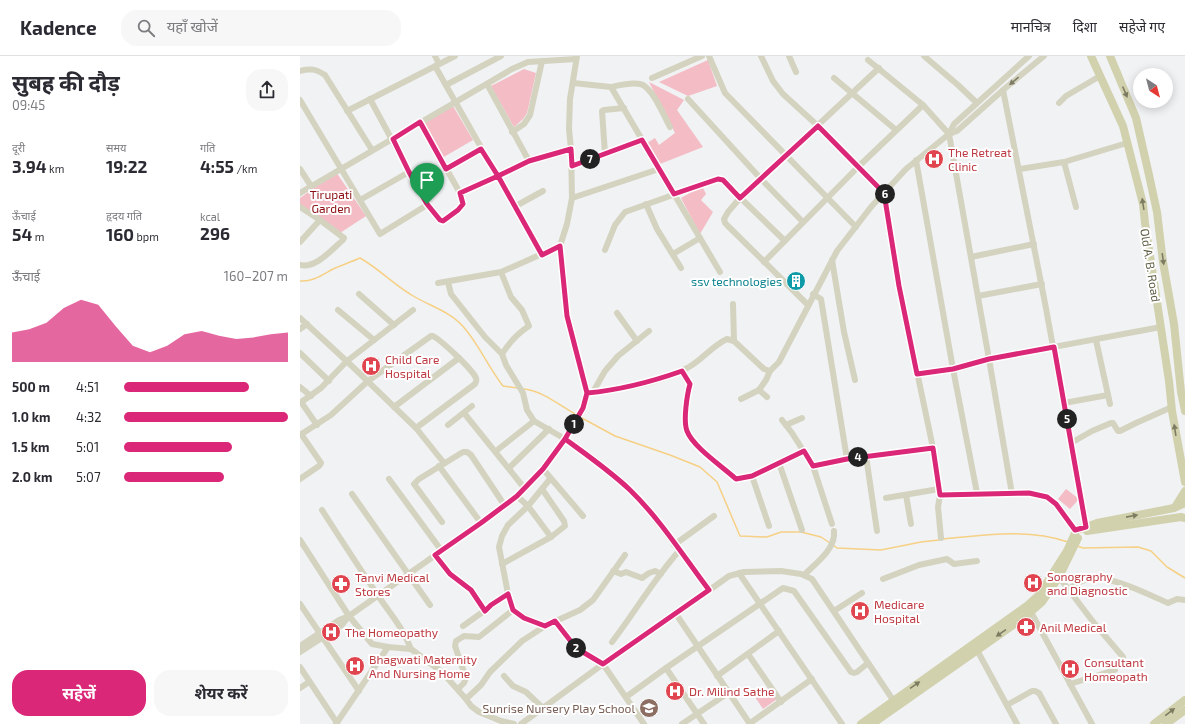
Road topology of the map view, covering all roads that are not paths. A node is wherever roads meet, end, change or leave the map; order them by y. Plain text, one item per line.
1 (434, 56) edge
2 (455, 56) edge
3 (501, 56) edge
4 (702, 56) edge
5 (709, 56) edge
6 (762, 56) edge
7 (789, 56) edge
8 (924, 56) edge
9 (1029, 56) edge
10 (1044, 56) edge
11 (1091, 56) edge
12 (1110, 56) edge
13 (576, 58) edge
14 (868, 60) dead end
15 (542, 61) junction
16 (437, 65) junction
17 (879, 68) junction
18 (300, 71) edge
19 (796, 72) dead end
20 (1100, 76) junction
21 (652, 78) dead end
22 (834, 78) dead end
23 (573, 83) junction
24 (487, 84) junction
25 (446, 85) junction
26 (611, 87) junction
27 (1003, 90) junction
28 (852, 93) junction
29 (370, 99) junction
30 (688, 99) dead end
31 (300, 100) edge
32 (456, 102) junction
33 (977, 103) junction
34 (1059, 103) dead end
35 (923, 105) junction
36 (624, 108) junction
37 (347, 111) junction
38 (420, 122) junction
39 (818, 126) junction
40 (670, 127) dead end
41 (896, 130) junction
42 (512, 132) junction
43 (948, 134) junction
44 (393, 139) junction
45 (642, 140) junction
46 (1127, 143) junction
47 (481, 149) junction
48 (571, 149) junction
49 (372, 150) junction
50 (605, 154) junction
51 (785, 156) junction
52 (916, 160) junction
53 (529, 161) junction
54 (1064, 162) junction
55 (572, 166) junction
56 (858, 167) junction
57 (341, 168) junction
58 (1020, 168) junction
59 (300, 169) edge
60 (446, 169) junction
61 (659, 169) junction
62 (409, 172) junction
63 (498, 176) junction
64 (760, 179) junction
65 (311, 186) junction
66 (543, 192) dead end
67 (300, 193) edge
68 (460, 193) junction
69 (884, 193) junction
70 (674, 194) junction
71 (572, 198) junction
72 (740, 198) junction
73 (827, 198) junction
74 (360, 200) junction
75 (427, 204) junction
76 (646, 204) junction
77 (300, 206) edge
78 (514, 207) junction
79 (1076, 207) dead end
80 (320, 220) junction
81 (803, 222) junction
82 (856, 227) junction
83 (700, 238) junction
84 (785, 240) junction
85 (300, 242) edge
86 (1034, 244) junction
87 (560, 246) junction
88 (605, 250) dead end
89 (673, 254) junction
90 (542, 255) junction
91 (971, 257) junction
92 (832, 260) junction
93 (764, 262) junction
94 (300, 265) edge
95 (682, 268) dead end
96 (501, 272) junction
97 (720, 272) dead end
98 (448, 282) junction
99 (438, 283) dead end
100 (1042, 284) junction
101 (359, 294) dead end
102 (813, 294) junction
103 (978, 296) junction
104 (733, 304) dead end
105 (808, 305) junction
106 (338, 310) dead end
107 (413, 310) dead end
108 (617, 313) dead end
109 (300, 318) edge
110 (307, 324) junction
111 (394, 326) junction
112 (1161, 327) junction
113 (300, 329) edge
114 (649, 331) dead end
115 (374, 340) junction
116 (1096, 340) junction
117 (637, 341) junction
118 (734, 341) junction
119 (1054, 347) junction
120 (300, 353) edge
121 (502, 354) junction
122 (459, 358) junction
123 (989, 359) junction
124 (347, 361) junction
125 (953, 369) junction
126 (770, 370) junction
127 (682, 371) junction
128 (1182, 373) edge
129 (917, 374) junction
130 (855, 380) dead end
131 (328, 381) junction
132 (368, 381) junction
133 (300, 387) edge
134 (759, 390) junction
135 (590, 393) junction
136 (1108, 395) junction
137 (311, 396) junction
138 (767, 397) dead end
139 (740, 398) dead end
140 (301, 403) edge
141 (1064, 403) junction
142 (1110, 404) dead end
143 (472, 406) dead end
144 (394, 407) junction
145 (1172, 407) junction
146 (1185, 411) edge
147 (464, 412) junction
148 (802, 418) dead end
149 (534, 420) junction
150 (448, 424) dead end
151 (317, 425) junction
152 (416, 428) junction
153 (549, 429) junction
154 (300, 435) edge
155 (565, 439) junction
156 (1071, 443) junction
157 (933, 448) junction
158 (804, 451) junction
159 (496, 452) junction
160 (866, 456) junction
161 (847, 459) junction
162 (779, 463) junction
163 (441, 464) junction
164 (813, 466) junction
165 (509, 468) junction
166 (543, 469) junction
167 (752, 476) junction
168 (300, 479) edge
169 (389, 479) dead end
170 (550, 479) junction
171 (1185, 482) edge
172 (525, 489) junction
173 (542, 489) junction
174 (1185, 491) edge
175 (940, 492) junction
176 (977, 493) junction
177 (352, 494) dead end
178 (1012, 494) junction
179 (906, 495) junction
180 (517, 496) junction
181 (886, 498) dead end
182 (1185, 503) edge
183 (505, 506) junction
184 (528, 506) junction
185 (1174, 508) junction
186 (322, 510) dead end
187 (583, 516) dead end
188 (714, 516) dead end
189 (1181, 518) edge
190 (442, 522) dead end
191 (481, 523) junction
192 (832, 524) dead end
193 (912, 524) dead end
194 (769, 526) dead end
195 (1185, 526) edge
196 (802, 530) dead end
197 (877, 530) dead end
198 (834, 531) dead end
199 (1078, 533) junction
200 (551, 537) junction
201 (941, 538) dead end
202 (300, 540) edge
203 (674, 545) junction
204 (440, 550) junction
205 (679, 551) junction
206 (1069, 552) junction
207 (435, 555) junction
208 (625, 555) dead end
209 (977, 561) dead end
210 (502, 564) junction
211 (613, 571) junction
212 (739, 573) junction
213 (409, 574) junction
214 (661, 574) junction
215 (804, 575) junction
216 (1059, 577) junction
217 (883, 579) dead end
218 (1068, 589) junction
219 (709, 590) junction
220 (862, 593) dead end
221 (508, 594) junction
222 (378, 596) junction
223 (1185, 600) edge
224 (760, 603) junction
225 (300, 604) edge
226 (430, 605) dead end
227 (513, 610) junction
228 (485, 611) junction
229 (834, 611) junction
230 (1031, 612) junction
231 (676, 614) junction
232 (349, 616) junction
233 (555, 621) junction
234 (463, 626) dead end
235 (545, 626) junction
236 (779, 631) junction
237 (321, 635) junction
238 (612, 642) dead end
239 (300, 646) edge
240 (697, 646) junction
241 (388, 647) junction
242 (410, 649) junction
243 (977, 650) junction
244 (300, 652) edge
245 (748, 654) junction
246 (1123, 658) dead end
247 (868, 663) junction
248 (603, 664) junction
249 (448, 666) dead end
250 (300, 667) edge
251 (666, 668) junction
252 (1115, 670) dead end
253 (442, 672) junction
254 (504, 676) dead end
255 (717, 676) junction
256 (812, 679) junction
257 (309, 682) junction
258 (1070, 684) junction
259 (300, 688) edge
260 (458, 689) junction
261 (359, 691) junction
262 (728, 692) junction
263 (626, 697) junction
264 (466, 699) junction
265 (893, 700) junction
266 (1185, 700) edge
267 (781, 702) junction
268 (1007, 705) junction
269 (543, 708) junction
270 (1185, 710) edge
271 (697, 714) junction
272 (337, 723) edge
273 (1169, 723) edge
274 (514, 724) edge
275 (521, 724) edge
276 (644, 724) edge
277 (682, 724) edge
278 (704, 724) edge
279 (750, 724) edge
280 (842, 724) edge
281 (861, 724) edge
282 (872, 724) edge
283 (1017, 724) edge
284 (1056, 724) edge
285 (1092, 724) edge
286 (1154, 724) edge

1 - 16 street
2 - 16 street
3 - 25 street
4 - 21 street
5 - 51 street
6 - 39 street
7 - 19 street
8 - 33 street
9 - 33 street
10 -> 27 street
11 - 20 main road, Old A. B. Road
12 -> 128 main road, Old A. B. Road
13 - 15 street
13 - 23 street
14 - 17 street
15 - 24 street
15 - 42 street
16 - 25 street
16 - 29 street
17 - 28 street
17 - 35 street
18 - 37 street
20 - 34 street
20 - 46 main road, Old A. B. Road
22 - 28 street
23 - 26 street
23 - 48 street
24 - 32 street
24 - 42 street
25 - 32 street
26 - 36 street
26 - 40 street
27 - 43 street
27 - 58 street
28 - 39 street
28 - 41 street
29 - 37 street
29 - 44 street
30 - 64 street
31 - 57 street
32 - 38 street
32 - 47 street
33 - 43 street
35 - 41 street
35 - 43 street
36 - 45 street
36 - 50 street
37 - 49 street
38 - 44 street
38 - 60 street
39 - 51 street
39 - 56 street
41 - 56 street
42 - 53 street
43 - 52 street
43 - 91 street
44 - 49 street
44 - 62 street
45 - 50 street
45 - 61 street
46 - 54 street
112 -> 46 main road, Old A. B. Road
47 - 60 street
47 - 63 street
48 - 53 street
48 - 55 street
49 - 57 street
50 - 55 street
51 - 64 street
51 - 73 street
52 - 69 street
52 - 125 street
53 - 63 street
54 - 58 street
54 - 79 street
55 - 71 street
56 - 69 street
56 - 73 street
57 - 65 street
57 - 74 street
58 - 86 street
59 - 65 street
60 - 68 street
61 - 70 street
61 - 71 street
62 - 74 street
62 - 75 street
63 - 68 street
63 - 78 street
64 - 72 street
64 - 81 street
65 - 67 street
66 - 78 street
68 - 75 street
69 - 82 street
69 - 129 street
70 - 72 street
70 - 76 street
70 - 83 street
71 - 87 street
72 - 84 street
72 - 93 street
73 - 81 street
73 - 82 street
74 - 75 street
76 - 88 street
76 - 89 street
77 - 80 street
78 - 90 street
80 - 85 street
80 - 94 street
81 - 84 street
82 - 92 street
83 - 89 street
83 - 97 street
84 - 93 street
86 - 91 street
86 - 100 street
87 - 90 street
87 - 135 street
89 - 95 street
90 - 96 street
91 - 103 street
92 - 102 street
92 - 130 street
93 - 105 street
96 - 98 street
96 - 121 street
98 - 99 street
98 - 121 street
100 - 103 street
100 - 119 street
101 - 111 street
102 - 105 street
102 - 161 street
103 - 123 street
104 - 118 street
105 - 126 street
106 - 115 street
107 - 111 street
108 - 117 street
109 - 110 street
110 - 113 street
110 - 124 street
111 - 115 street
112 - 116 street
112 - 145 main road, Old A. B. Road
114 - 117 street
115 - 124 street
116 - 119 street
116 - 136 street
117 - 135 street
118 - 126 street
118 - 127 street
119 - 123 street
119 - 141 street
120 - 131 street
121 - 149 street
122 - 132 street
122 - 144 street
122 - 152 street
123 - 125 street
123 - 178 street
124 - 131 street
124 - 132 street
125 - 129 street
125 - 176 street
126 - 134 street
127 - 135 street
127 - 167 street
128 - 146 main road, Old A. B. Road
129 - 157 street
131 - 137 street
132 - 144 street
132 - 151 street
133 - 137 street
134 - 138 street
134 - 139 street
135 - 155 street
136 - 141 street
136 - 142 street
137 - 140 street
140 - 151 street
141 - 156 street
143 - 147 street
144 - 152 street
145 - 156 street
171 -> 145 main road, Old A. B. Road
147 - 150 street
147 - 159 street
148 - 158 street
149 - 153 street
149 - 159 street
151 - 154 street
152 - 163 street
153 - 155 street
153 - 165 street
154 - 168 street
155 - 166 street
155 - 203 street
156 - 199 street
157 - 160 street
157 - 175 street
158 - 162 street
158 - 164 street
159 - 165 street
160 - 161 street
160 - 197 street
161 - 164 street
162 - 167 street
162 - 196 street
163 - 183 street
163 - 190 street
163 - 191 street
164 - 192 street
165 - 172 street
166 - 170 street
166 - 172 street
167 - 194 street
169 - 204 street
170 - 173 street
170 - 187 street
172 - 180 street
173 - 184 street
173 - 200 street
174 - 185 main road
175 - 176 street
175 - 179 street
175 - 201 street
176 - 178 street
177 - 213 street
178 - 199 street
179 - 181 street
179 - 193 street
180 - 183 street
180 - 184 street
182 - 185 main road
183 - 191 street
184 - 200 street
184 - 210 street
199 -> 185 main road
186 - 222 street
188 - 203 street
189 - 195 main road
189 - 199 main road
191 - 204 street
198 - 215 street
199 - 206 main road
200 - 210 street
202 - 232 street
203 - 205 street
204 - 207 street
205 - 214 street
205 - 219 street
206 - 216 main road
265 -> 206 main road
207 - 213 street
207 - 228 street
208 - 211 street
209 - 217 street
210 - 221 street
211 - 214 street
211 - 233 street
212 - 215 street
212 - 219 street
212 - 224 street
213 - 222 street
213 - 226 street
214 - 238 street
215 - 229 street
216 - 218 street
216 - 230 main road
218 - 223 street
218 - 246 street
219 - 231 street
220 - 229 street
221 - 227 street
221 - 228 street
222 - 232 street
222 - 242 street
224 - 236 street
224 - 240 street
224 - 247 street
225 - 237 street
227 - 235 street
227 - 260 street
228 - 234 street
229 - 247 street
230 -> 243 main road
230 - 258 street
231 - 240 street
231 - 248 street
232 - 237 street
232 - 241 street
233 - 235 street
233 - 248 street
235 - 264 street
236 - 245 street
236 - 256 street
237 - 239 street
237 - 244 street
237 - 261 street
240 - 251 street
240 - 255 street
241 - 242 street
241 - 261 street
242 - 253 street
243 - 268 street
243 - 282 main road
245 - 255 street
245 - 267 street
247 - 265 street
248 - 263 street
248 - 269 street
249 - 253 street
250 - 257 street
251 - 263 street
251 - 271 street
252 - 258 street
253 - 260 street
254 - 269 street
255 - 262 street
256 - 267 street
256 - 280 street
257 - 259 street
257 - 272 street
258 - 285 street
260 - 264 street
261 - 272 street
262 - 271 street
262 - 279 street
263 - 276 street
264 - 274 street
265 - 281 main road
286 -> 266 main road
267 - 279 street
268 - 283 street
268 - 284 street
269 - 275 street
270 - 273 main road
271 - 277 street
271 - 278 street

